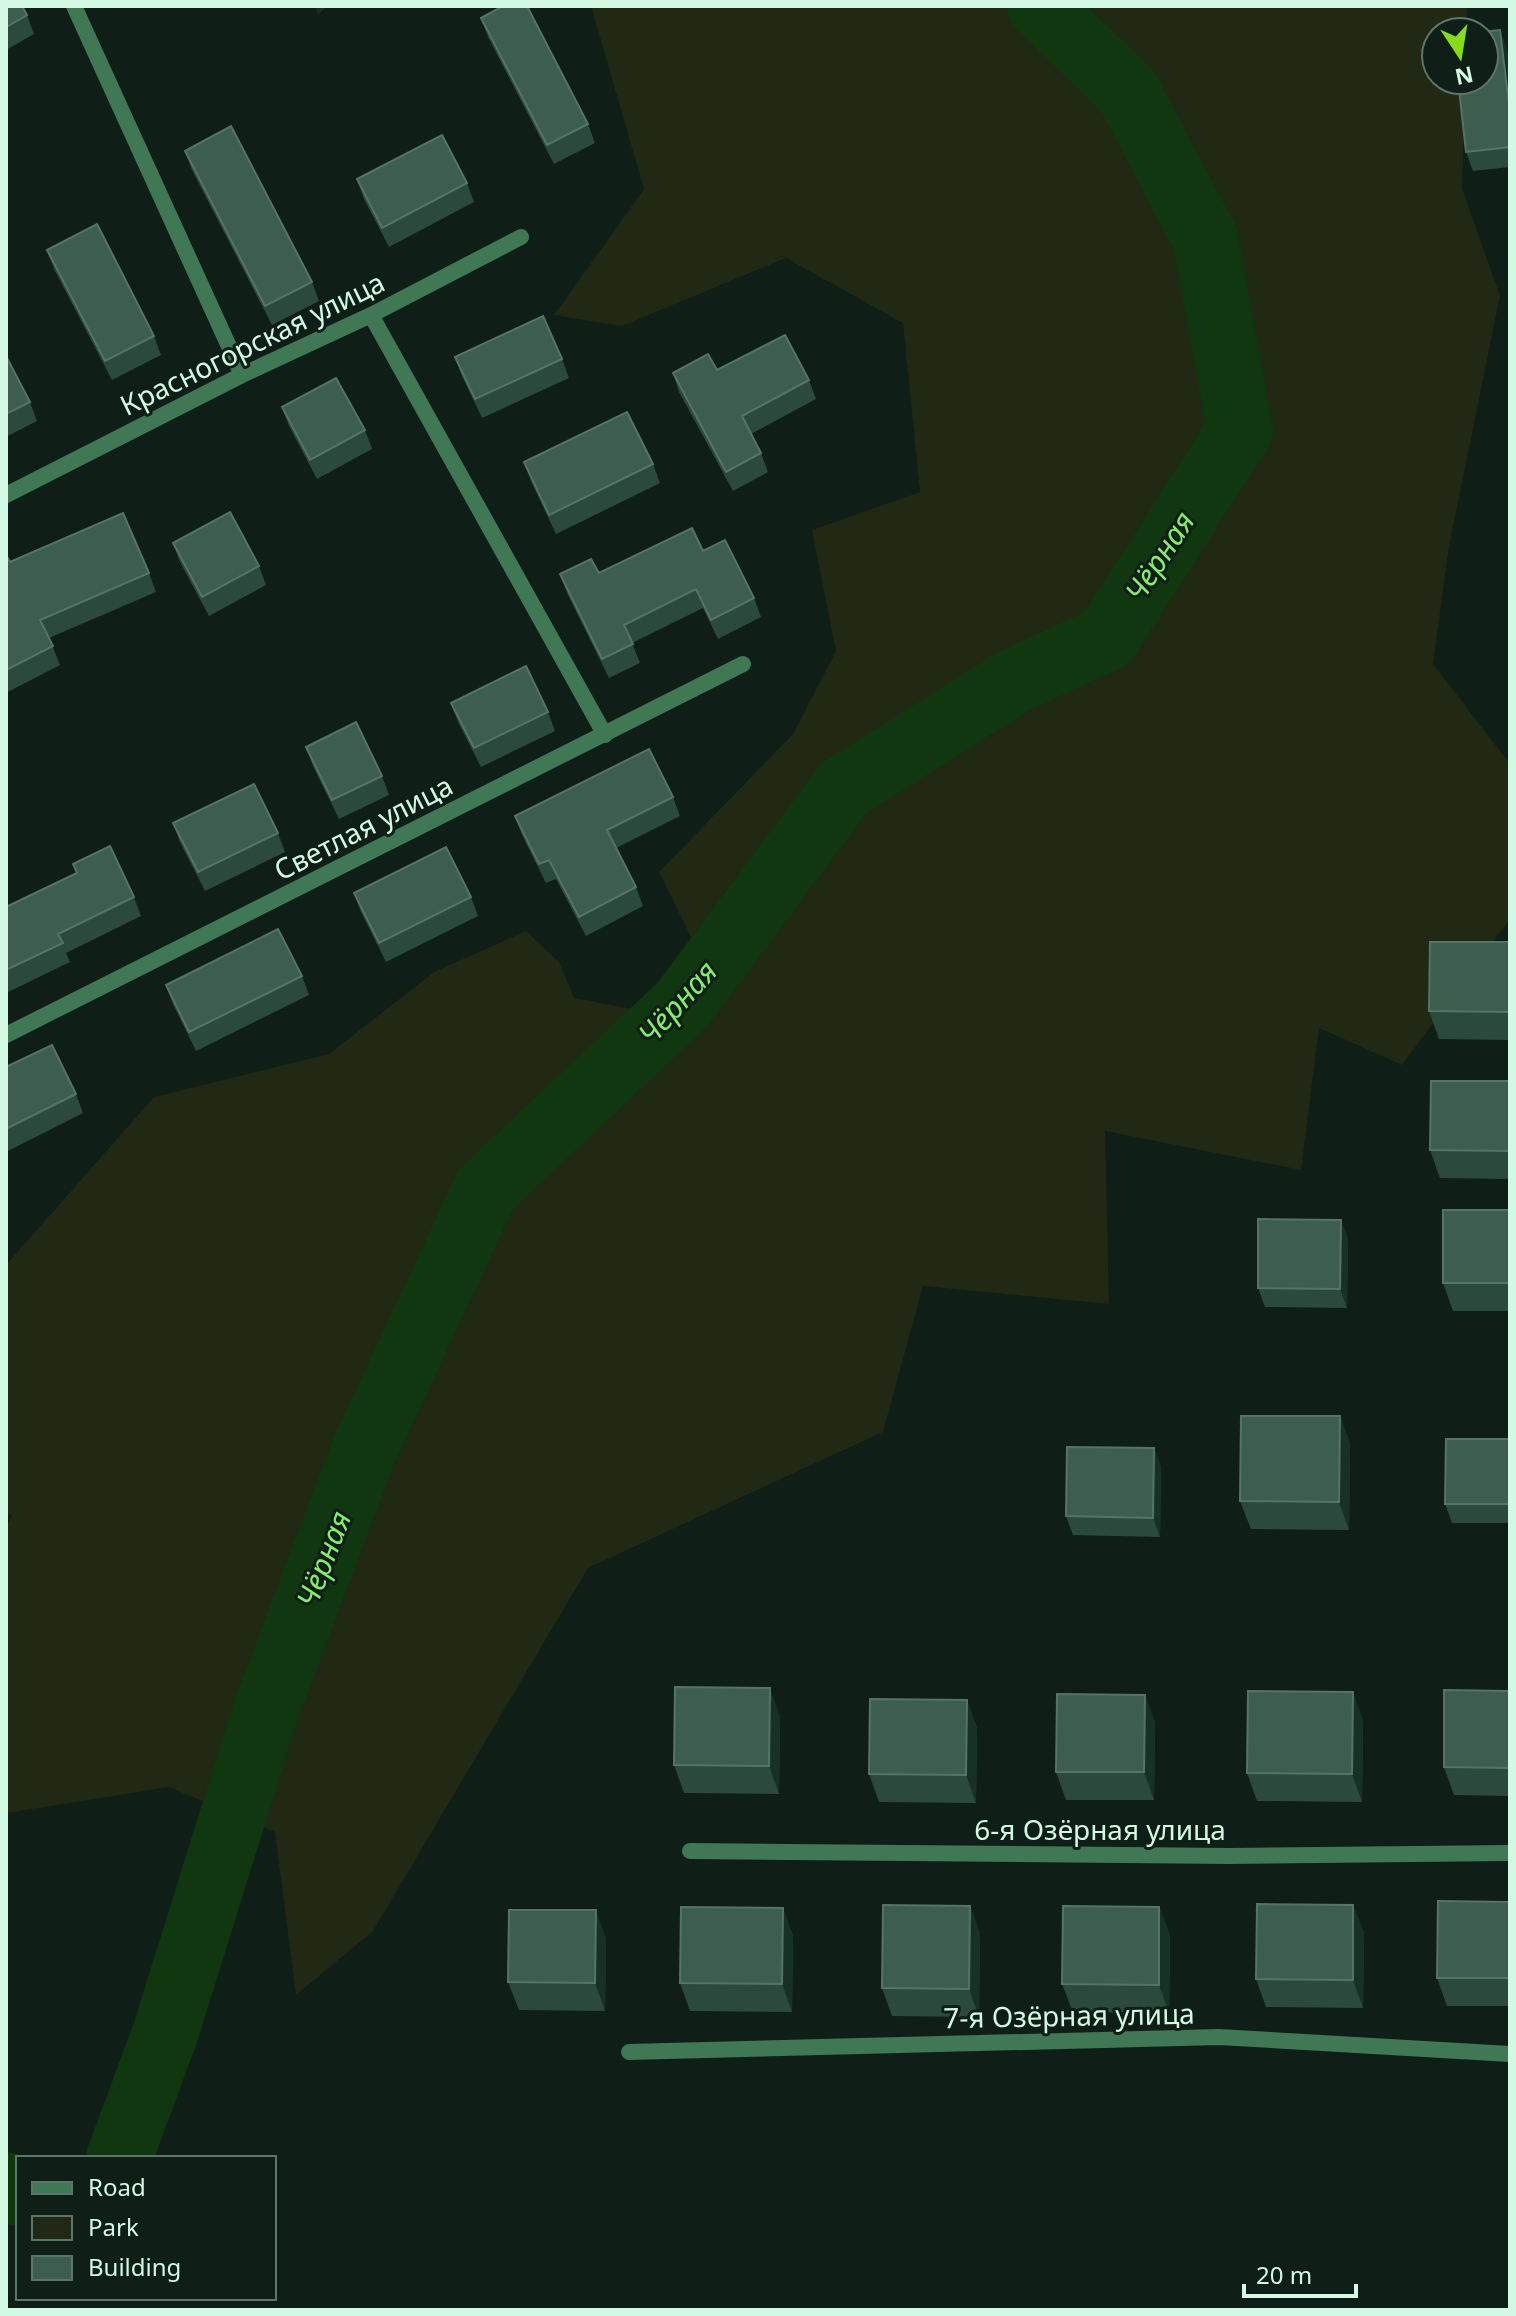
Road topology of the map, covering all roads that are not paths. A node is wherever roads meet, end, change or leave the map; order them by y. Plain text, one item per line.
1 (74, 6) edge
2 (521, 237) dead end
3 (371, 315) junction
4 (242, 375) junction
5 (6, 495) edge
6 (743, 664) dead end
7 (605, 735) junction
8 (6, 1035) edge
9 (690, 1851) dead end
10 (1510, 1853) edge
11 (629, 2052) dead end
12 (1510, 2054) edge

1 - 4 street
2 - 3 street, Красногорская улица
3 - 4 street, Красногорская улица
3 - 7 street
4 - 5 street, Красногорская улица
6 - 7 street, Светлая улица
7 - 8 street, Светлая улица
9 - 10 street, 6-я Озёрная улица
11 - 12 street, 7-я Озёрная улица

